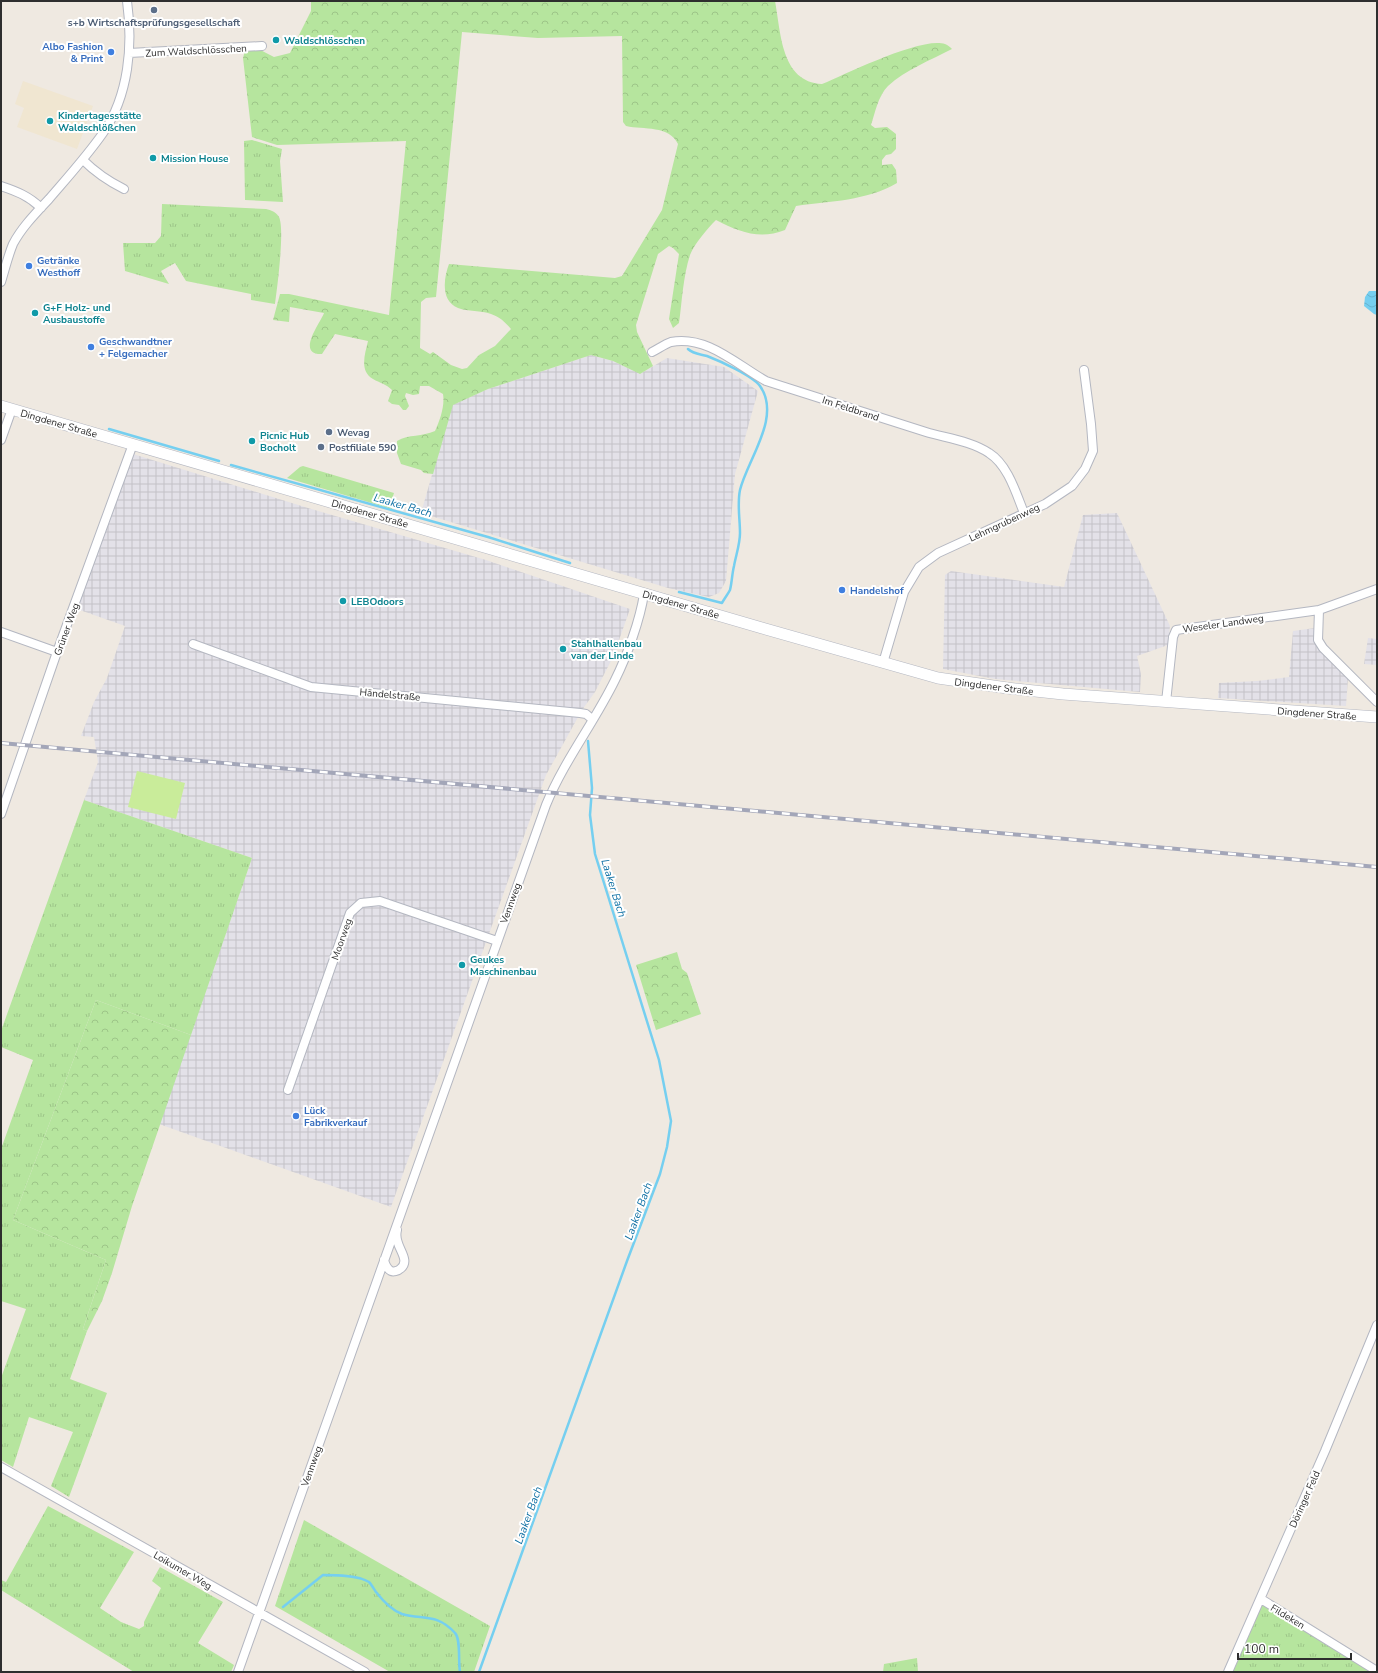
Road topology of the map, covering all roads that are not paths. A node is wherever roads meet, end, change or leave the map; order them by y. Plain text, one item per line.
1 (127, 1) edge
2 (262, 46) dead end
3 (129, 53) junction
4 (83, 160) junction
5 (1, 186) edge
6 (124, 189) dead end
7 (41, 208) junction
8 (1, 282) edge
9 (652, 352) dead end
10 (1084, 370) dead end
11 (1, 406) edge
12 (12, 409) junction
13 (1, 440) edge
14 (132, 444) junction
15 (1024, 513) junction
16 (1377, 589) edge
17 (644, 594) junction
18 (1319, 610) junction
19 (1, 632) edge
20 (192, 644) dead end
21 (57, 652) junction
22 (883, 663) junction
23 (1166, 702) junction
24 (1377, 702) edge
25 (1377, 717) edge
26 (592, 719) junction
27 (1, 814) edge
28 (497, 941) junction
29 (288, 1090) dead end
30 (397, 1223) junction
31 (384, 1260) junction
32 (1377, 1325) edge
33 (1, 1467) edge
34 (1261, 1599) junction
35 (259, 1613) junction
36 (1377, 1671) edge
37 (238, 1672) edge
38 (364, 1672) edge
39 (1228, 1672) edge

1 - 3 street
2 - 3 street, Zum Waldschlösschen
3 - 4 street
4 - 6 street
4 - 7 street
5 - 7 street
7 - 8 street
9 - 15 street, Im Feldbrand
10 - 15 street, Lehmgrubenweg
11 - 12 main road, Dingdener Straße
12 - 13 street
12 - 14 main road, Dingdener Straße
14 - 17 main road, Dingdener Straße
14 - 21 street, Grüner Weg
15 - 22 street, Lehmgrubenweg
16 - 18 street, Weseler Landweg
17 - 22 main road, Dingdener Straße
17 - 26 street, Vennweg
18 - 23 street, Weseler Landweg
18 - 24 street
19 - 21 street
20 - 26 street, Händelstraße
21 - 27 street, Grüner Weg
22 - 23 main road, Dingdener Straße
23 - 25 main road, Dingdener Straße
26 - 28 street, Vennweg
28 - 29 street, Moorweg
28 - 30 street, Vennweg
30 - 31 street, Vennweg
30 - 31 street, Vennweg
31 - 35 street, Vennweg
32 - 34 street, Döringer Feld
33 - 35 street, Loikumer Weg
34 - 36 street, Fildeken
34 - 39 street, Döringer Feld
35 - 37 street, Vennweg
35 - 38 street, Loikumer Weg

